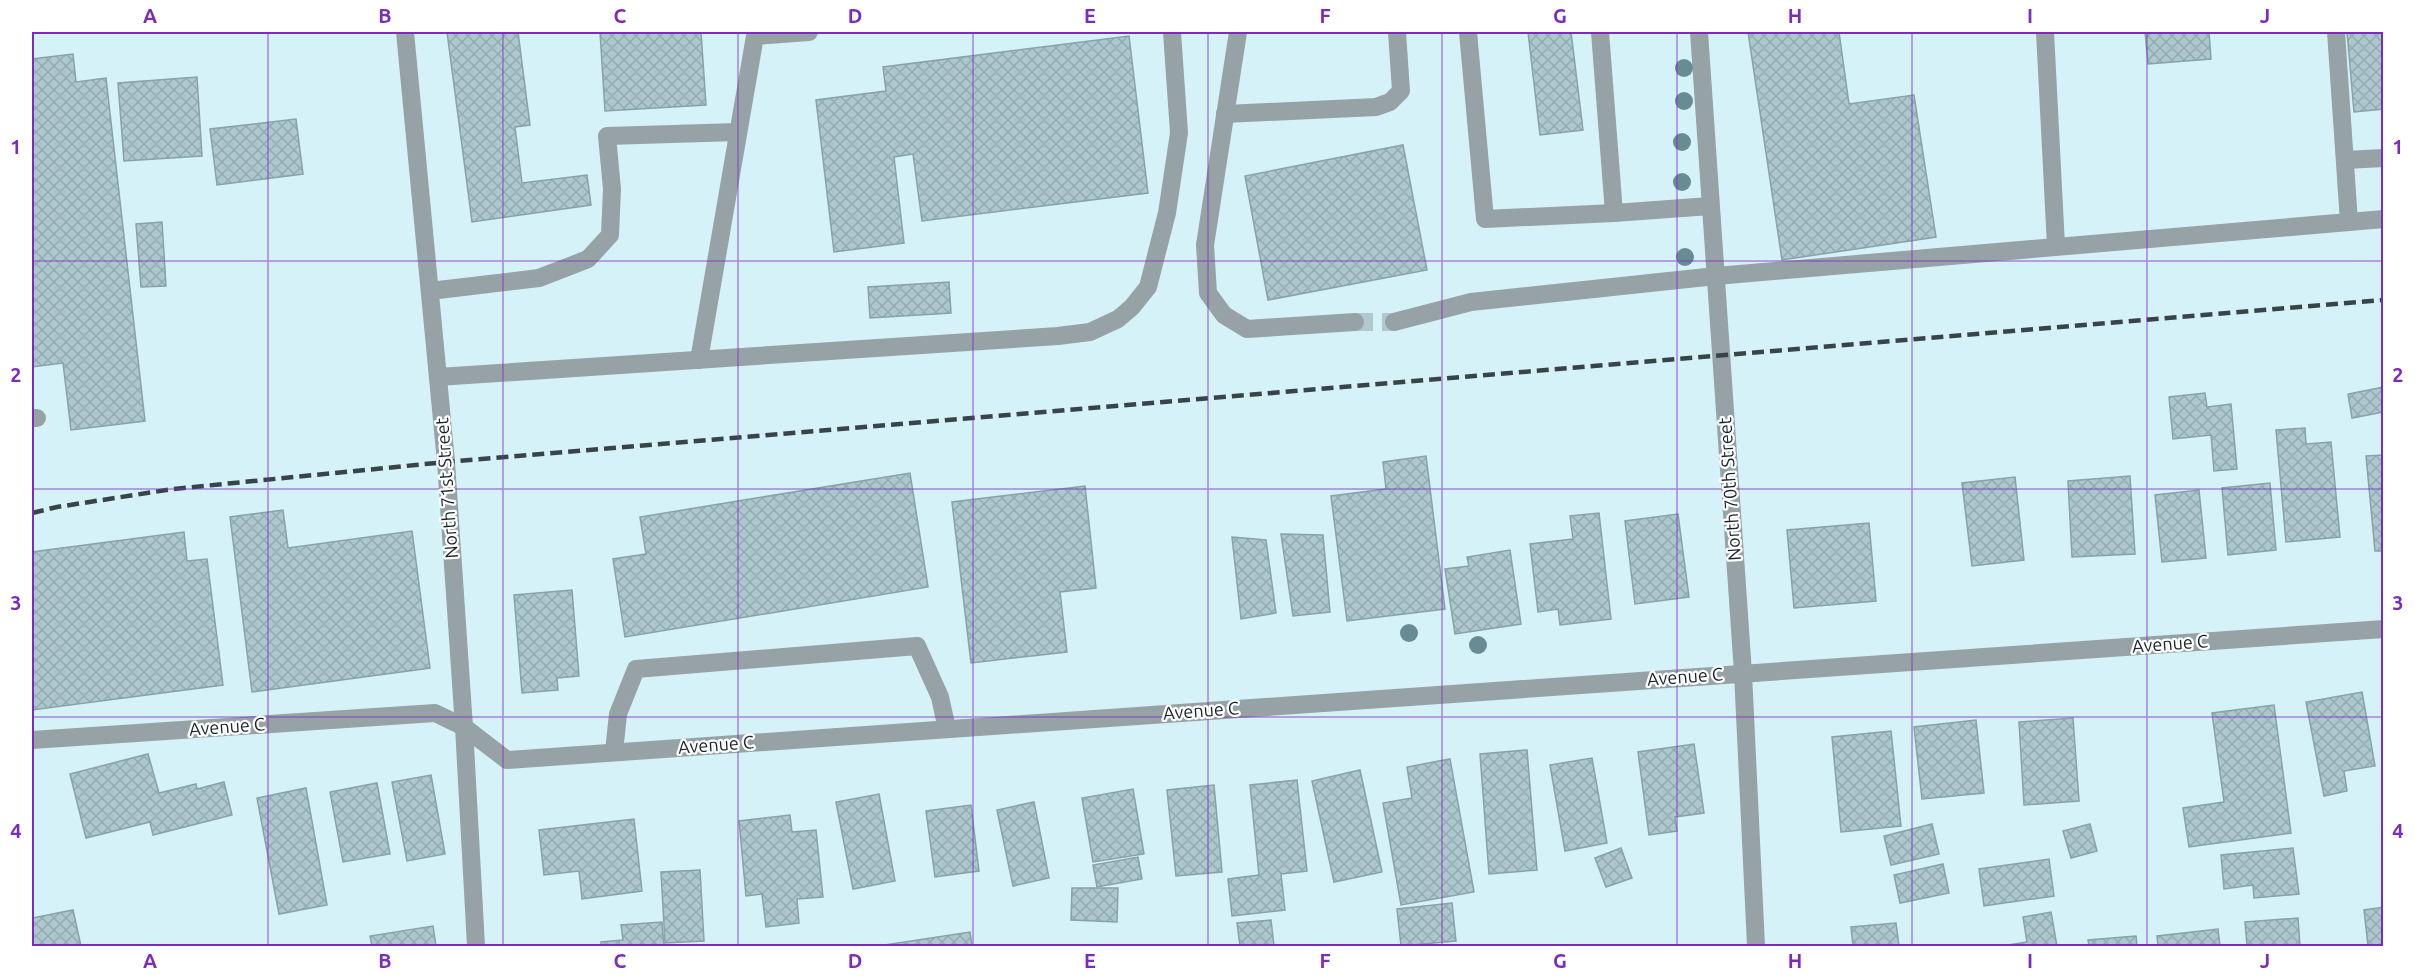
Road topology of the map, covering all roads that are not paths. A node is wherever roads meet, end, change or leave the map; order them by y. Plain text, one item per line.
1 (405, 32) edge
2 (808, 32) edge
3 (1172, 32) edge
4 (1238, 32) edge
5 (1397, 32) edge
6 (1468, 32) edge
7 (1600, 32) edge
8 (1699, 32) edge
9 (2045, 32) edge
10 (2336, 32) edge
11 (755, 34) edge
12 (1225, 114) junction
13 (738, 132) junction
14 (2384, 158) edge
15 (2345, 160) junction
16 (1710, 206) junction
17 (1614, 213) junction
18 (2384, 219) edge
19 (2349, 222) junction
20 (2056, 246) junction
21 (1716, 276) junction
22 (430, 291) junction
23 (1355, 322) tunnel mouth
24 (1394, 322) tunnel mouth
25 (699, 360) junction
26 (438, 378) junction
27 (2384, 629) edge
28 (1743, 673) junction
29 (464, 727) junction
30 (947, 729) junction
31 (32, 741) edge
32 (614, 752) junction
33 (476, 946) edge
34 (1756, 946) edge

1 - 22 street, North 71st Street
2 - 11 street
3 - 25 street
4 - 12 street
5 - 12 street
6 - 17 street
7 - 17 street
8 - 16 street, North 70th Street
9 - 20 street
10 - 15 street
11 - 13 street
12 - 23 street
13 - 22 street
13 - 25 street
14 - 15 street
15 - 19 street
16 - 17 street
16 - 21 street, North 70th Street
18 - 19 street
19 - 20 street
20 - 21 street
21 - 24 street
21 - 28 street, North 70th Street
22 - 26 street, North 71st Street
25 - 26 street
26 - 29 street, North 71st Street
27 - 28 street, Avenue C
28 - 30 street, Avenue C
28 - 34 street, North 70th Street
29 - 31 street, Avenue C
29 - 32 street, Avenue C
29 - 33 street, North 71st Street
30 - 32 street, Avenue C
30 - 32 street

